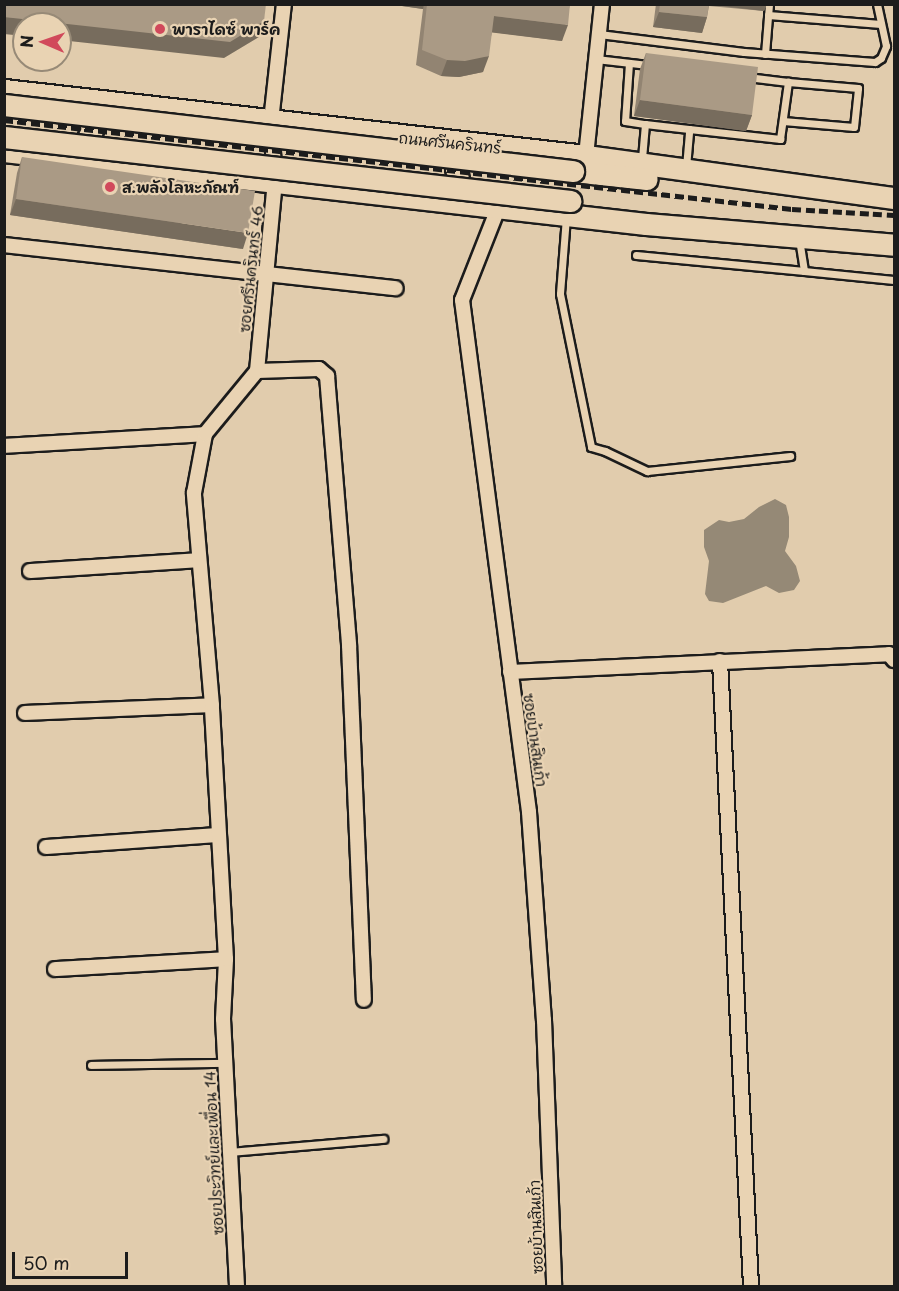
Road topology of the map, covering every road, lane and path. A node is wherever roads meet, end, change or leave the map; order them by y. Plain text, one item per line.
1 (284, 4) edge
2 (602, 4) edge
3 (769, 4) edge
4 (877, 4) edge
5 (768, 15) junction
6 (881, 24) junction
7 (599, 34) junction
8 (765, 54) junction
9 (596, 59) junction
10 (629, 63) junction
11 (652, 66) edge
12 (742, 76) edge
13 (788, 82) junction
14 (4, 90) edge
15 (62, 97) junction
16 (4, 105) edge
17 (271, 121) junction
18 (783, 121) junction
19 (645, 124) junction
20 (689, 129) junction
21 (4, 137) edge
22 (490, 146) junction
23 (4, 151) edge
24 (54, 156) junction
25 (579, 164) junction
26 (642, 164) junction
27 (686, 169) junction
28 (275, 182) junction
29 (859, 194) junction
30 (894, 198) edge
31 (491, 205) junction
32 (568, 208) junction
33 (799, 237) junction
34 (857, 241) junction
35 (4, 245) edge
36 (894, 245) edge
37 (636, 255) dead end
38 (804, 271) junction
39 (265, 274) junction
40 (894, 280) edge
41 (396, 288) dead end
42 (257, 365) junction
43 (205, 434) junction
44 (4, 446) edge
45 (790, 456) dead end
46 (198, 560) junction
47 (30, 571) dead end
48 (894, 660) edge
49 (720, 661) junction
50 (510, 672) junction
51 (212, 705) junction
52 (25, 713) dead end
53 (218, 835) junction
54 (46, 847) dead end
55 (226, 958) junction
56 (55, 969) dead end
57 (364, 1000) dead end
58 (225, 1063) junction
59 (91, 1065) dead end
60 (383, 1139) dead end
61 (230, 1152) junction
62 (237, 1287) edge
63 (554, 1287) edge
64 (751, 1287) edge

1 - 17 street, ซอยศรีนครินทร์ 46
2 - 7 street
3 - 5 lane
4 - 6 lane
5 - 6 lane
5 - 8 lane
6 - 8 lane
7 - 8 lane
7 - 9 street
9 - 10 lane
9 - 25 street
10 - 11 lane
10 - 19 lane
12 - 13 lane
13 - 18 lane
13 - 18 lane
14 - 15 main road, ถนนศรีนครินทร์
15 - 17 main road, ถนนศรีนครินทร์
15 - 24 main road
16 - 25 main road, bridge
17 - 22 main road, ถนนศรีนครินทร์
17 - 28 street, ซอยศรีนครินทร์ 46
18 - 20 lane
19 - 20 lane
19 - 26 lane
20 - 27 lane
21 - 32 main road, bridge
22 - 25 main road, ถนนศรีนครินทร์
22 - 31 main road
23 - 24 main road
24 - 28 main road
25 - 26 main road, ถนนศรีนครินทร์
25 - 29 main road
26 - 27 main road, ถนนศรีนครินทร์
27 - 29 main road, ถนนศรีนครินทร์
28 - 31 main road
28 - 39 street, ซอยศรีนครินทร์ 46
29 - 30 main road, ถนนศรีนครินทร์
31 - 32 main road
31 - 50 street, ซอยบ้านสินเก้า
32 - 33 main road
32 - 34 main road
32 - 45 lane
33 - 34 main road
33 - 38 lane
34 - 36 main road
35 - 39 street
37 - 38 lane
38 - 40 lane
39 - 41 street
39 - 42 street, ซอยศรีนครินทร์ 46
42 - 43 street
42 - 57 street
43 - 44 street
43 - 46 street, ซอยประวิทย์และเพื่อน 14
46 - 47 street
46 - 51 street, ซอยประวิทย์และเพื่อน 14
48 - 49 street
49 - 50 street
49 - 64 street
50 - 63 street, ซอยบ้านสินเก้า
51 - 52 street
51 - 53 street, ซอยประวิทย์และเพื่อน 14
53 - 54 street
53 - 55 street, ซอยประวิทย์และเพื่อน 14
55 - 56 street
55 - 58 street, ซอยประวิทย์และเพื่อน 14
58 - 59 lane
58 - 61 street, ซอยประวิทย์และเพื่อน 14
60 - 61 lane
61 - 62 street, ซอยประวิทย์และเพื่อน 14

